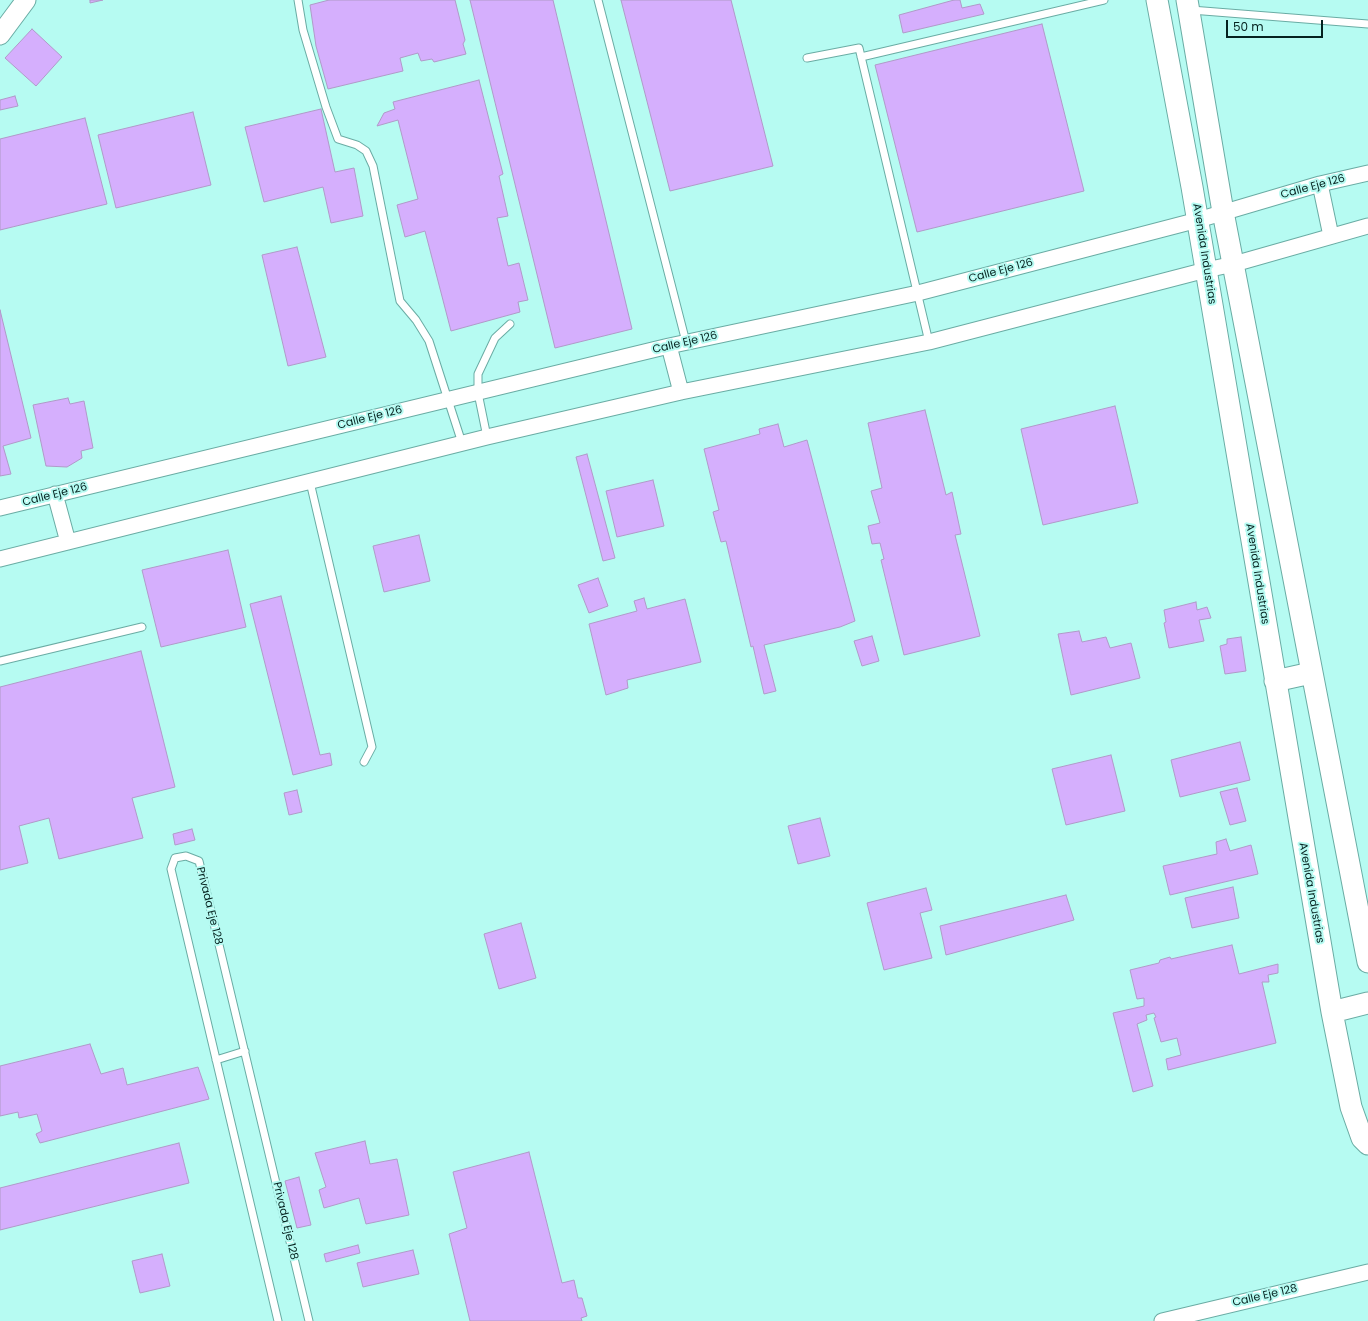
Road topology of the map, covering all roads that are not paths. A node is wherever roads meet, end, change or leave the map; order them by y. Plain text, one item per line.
1 (26, 0) edge
2 (298, 0) edge
3 (598, 0) edge
4 (1104, 0) edge
5 (1157, 0) edge
6 (1188, 5) edge
7 (1368, 24) edge
8 (0, 35) edge
9 (861, 57) junction
10 (807, 58) dead end
11 (1368, 173) edge
12 (1320, 184) junction
13 (1224, 212) junction
14 (1198, 220) junction
15 (1368, 226) edge
16 (1331, 236) junction
17 (1234, 264) junction
18 (1206, 270) junction
19 (918, 293) junction
20 (510, 324) dead end
21 (686, 342) junction
22 (929, 342) junction
23 (669, 346) junction
24 (681, 392) junction
25 (478, 393) junction
26 (448, 399) junction
27 (487, 437) junction
28 (462, 443) junction
29 (310, 482) junction
30 (55, 494) junction
31 (0, 508) edge
32 (68, 542) junction
33 (0, 559) edge
34 (142, 627) dead end
35 (0, 661) edge
36 (1311, 673) junction
37 (1275, 681) junction
38 (364, 762) dead end
39 (1368, 962) edge
40 (1368, 1003) edge
41 (1332, 1012) junction
42 (245, 1051) junction
43 (216, 1060) junction
44 (1368, 1144) edge
45 (1368, 1272) edge
46 (278, 1321) edge
47 (309, 1321) edge
48 (1162, 1321) edge

1 - 8 street
2 - 26 lane
3 - 21 lane
4 - 9 lane
5 - 14 main road, Avenida Industrias
6 - 7 lane
6 - 13 main road
9 - 10 lane
9 - 19 lane
11 - 12 street, Calle Eje 126
12 - 13 street, Calle Eje 126
12 - 16 street
13 - 14 street, Calle Eje 126
13 - 17 main road
14 - 18 main road, Avenida Industrias
14 - 19 street, Calle Eje 126
15 - 16 street
16 - 17 street
17 - 18 street
17 - 36 main road
18 - 22 street
18 - 37 main road, Avenida Industrias
19 - 21 street, Calle Eje 126
19 - 22 lane
20 - 25 lane
21 - 23 street, Calle Eje 126
22 - 24 street
23 - 24 street
23 - 25 street, Calle Eje 126
24 - 27 street
25 - 26 street, Calle Eje 126
25 - 27 lane
26 - 28 lane
26 - 30 street, Calle Eje 126
27 - 28 street
28 - 29 street
29 - 32 street
29 - 38 lane
30 - 31 street, Calle Eje 126
30 - 32 street
32 - 33 street
34 - 35 lane
36 - 37 main road
36 - 39 main road
37 - 41 main road, Avenida Industrias
40 - 41 main road
41 - 44 main road, Avenida Industrias
42 - 43 lane
42 - 43 lane, Privada Eje 128
42 - 47 lane, Privada Eje 128
43 - 46 lane, Privada Eje 128
45 - 48 street, Calle Eje 128

